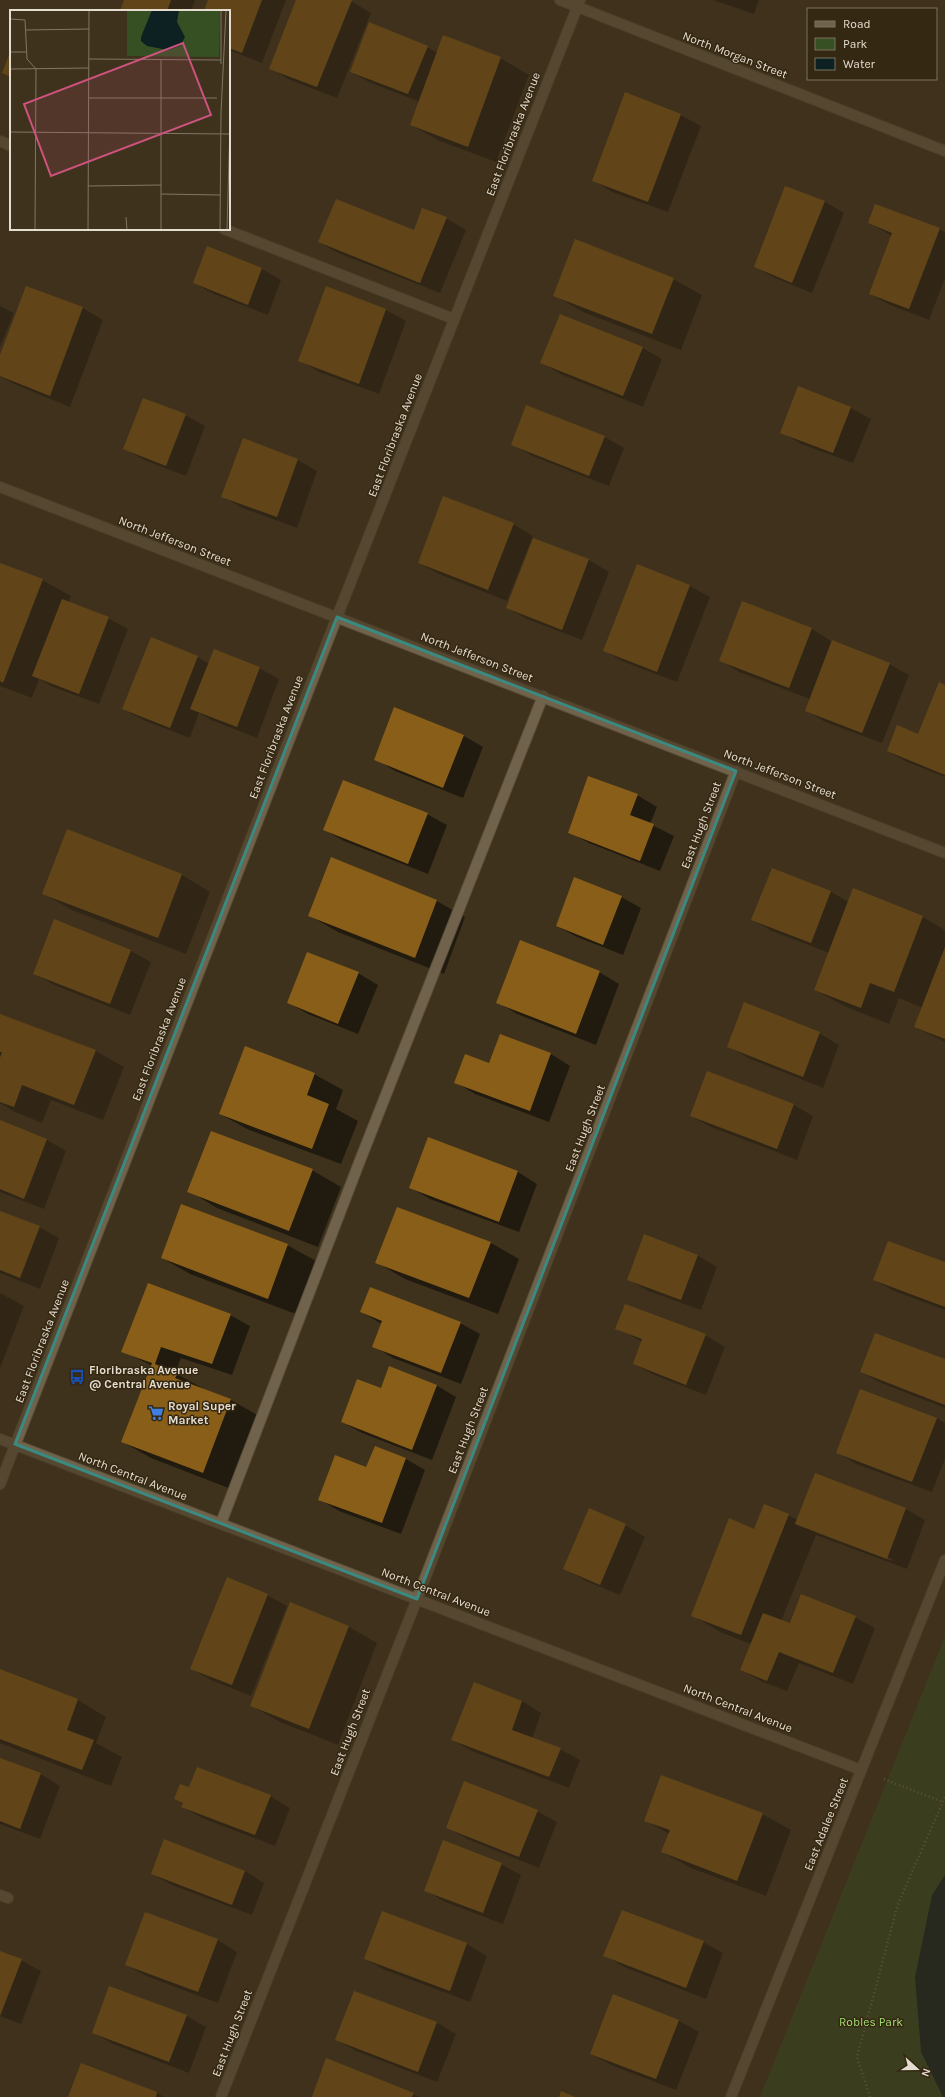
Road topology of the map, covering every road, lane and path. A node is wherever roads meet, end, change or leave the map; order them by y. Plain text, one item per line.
1 (560, 0) edge
2 (579, 3) edge
3 (0, 141) edge
4 (10, 146) edge
5 (945, 151) edge
6 (227, 230) edge
7 (454, 319) junction
8 (0, 487) edge
9 (337, 617) junction
10 (543, 696) junction
11 (736, 771) junction
12 (945, 853) edge
13 (0, 1439) edge
14 (15, 1444) junction
15 (0, 1484) edge
16 (221, 1523) junction
17 (945, 1560) edge
18 (417, 1599) junction
19 (862, 1770) junction
20 (945, 1797) edge
21 (943, 1802) junction
22 (221, 2097) edge
23 (731, 2097) edge
24 (870, 2097) edge

1 - 2 street, North Morgan Street
2 - 5 street, North Morgan Street
2 - 7 street, East Floribraska Avenue
3 - 4 street
6 - 7 street
7 - 9 street, East Floribraska Avenue
8 - 9 street, North Jefferson Street
9 - 10 street, North Jefferson Street
9 - 14 street, East Floribraska Avenue
10 - 11 street, North Jefferson Street
10 - 16 street
11 - 12 street, North Jefferson Street
11 - 18 street, East Hugh Street
13 - 14 street, North Central Avenue
14 - 15 street, East Floribraska Avenue
14 - 16 street, North Central Avenue
16 - 18 street, North Central Avenue
17 - 19 street, East Adalee Street
18 - 19 street, North Central Avenue
18 - 22 street, East Hugh Street
19 - 21 path
19 - 23 street, East Adalee Street
20 - 21 path
21 - 24 path

